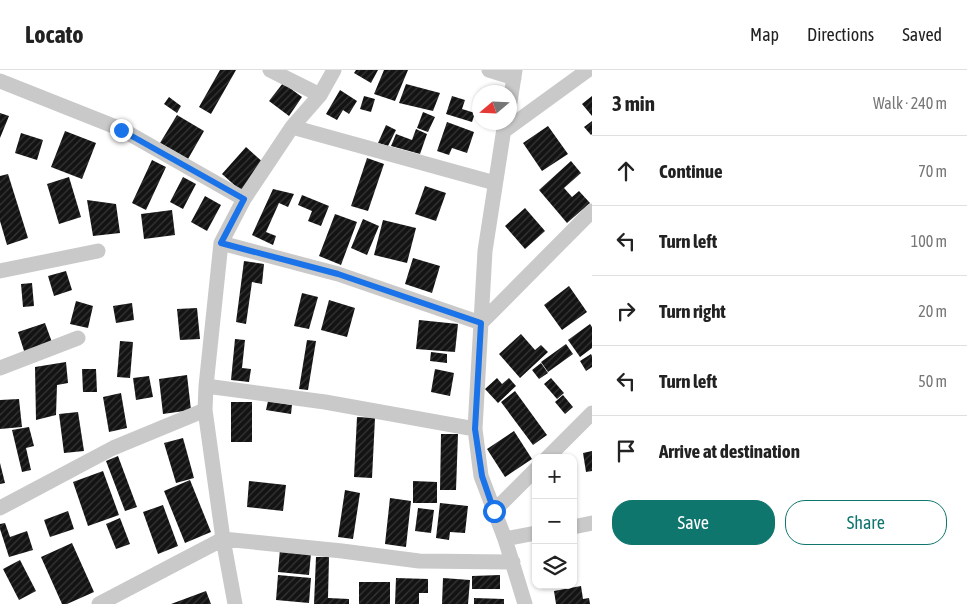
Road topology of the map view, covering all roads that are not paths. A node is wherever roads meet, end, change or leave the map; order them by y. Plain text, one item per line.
1 (270, 70) edge
2 (334, 70) edge
3 (489, 70) edge
4 (588, 70) edge
5 (515, 74) edge
6 (0, 81) edge
7 (320, 95) junction
8 (517, 118) edge
9 (292, 127) junction
10 (504, 130) edge
11 (495, 183) junction
12 (244, 199) junction
13 (592, 211) edge
14 (221, 243) junction
15 (98, 251) dead end
16 (0, 271) edge
17 (481, 323) junction
18 (78, 338) dead end
19 (0, 368) edge
20 (206, 386) junction
21 (205, 410) junction
22 (592, 413) edge
23 (475, 429) junction
24 (551, 454) edge
25 (532, 473) edge
26 (0, 508) edge
27 (494, 511) junction
28 (592, 523) edge
29 (577, 526) edge
30 (532, 535) edge
31 (223, 539) junction
32 (505, 539) junction
33 (513, 562) junction
34 (99, 604) edge
35 (236, 604) edge
36 (525, 604) edge

1 - 7 street
2 - 7 street
3 - 5 street
4 - 8 street
6 - 12 street
7 - 9 street
9 - 11 street
9 - 12 street
10 - 11 street
11 - 17 street
12 - 14 street
13 - 17 street
14 - 17 street
14 - 20 street
15 - 16 street
17 - 23 street
18 - 19 street
20 - 21 street
20 - 23 street
21 - 26 street
21 - 31 street
22 - 24 street
23 - 27 street
25 - 27 street
27 - 32 street
28 - 29 street
30 - 32 street
31 - 33 street
31 - 34 street
31 - 35 street
32 - 33 street
33 - 36 street

